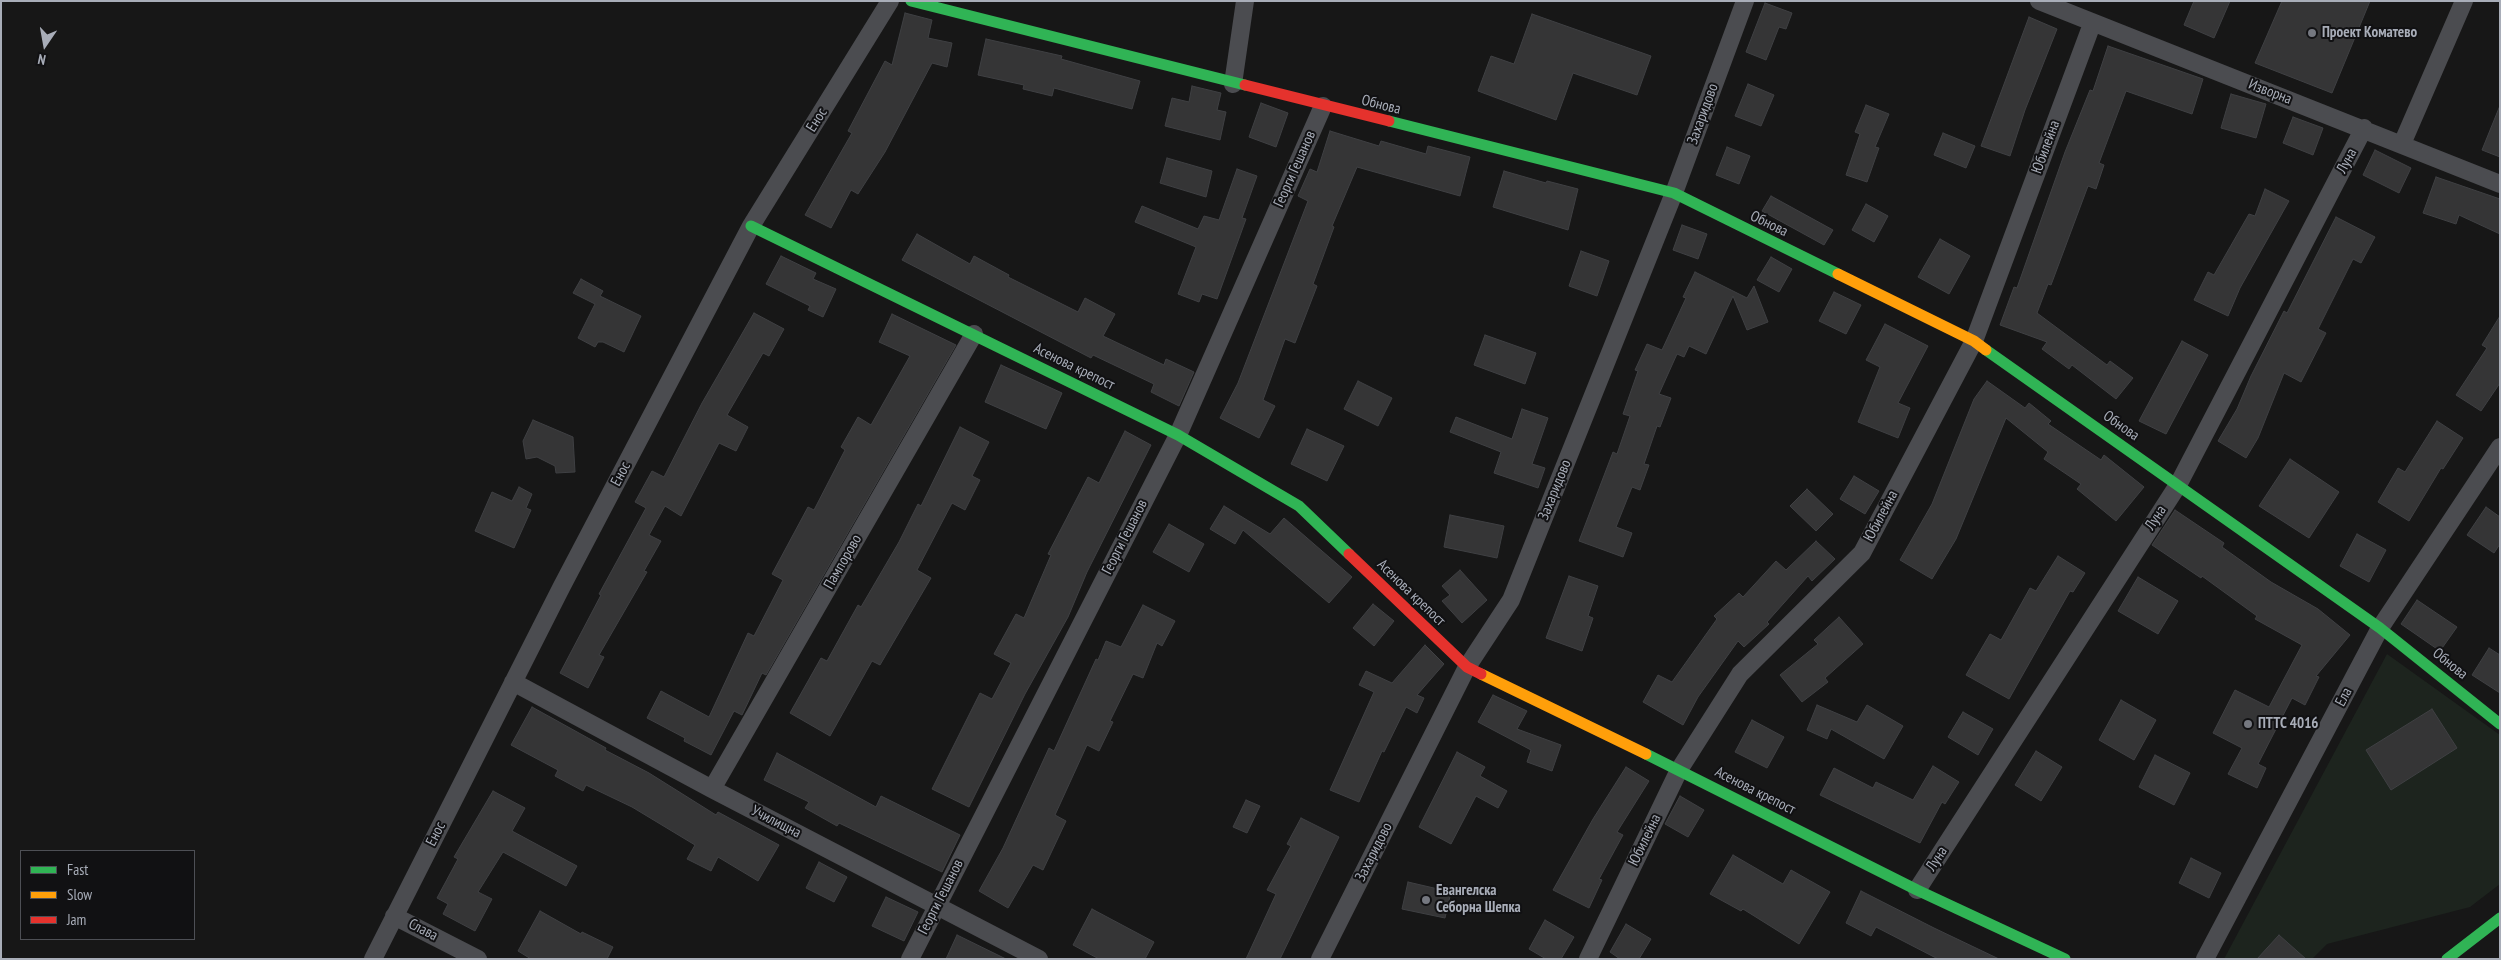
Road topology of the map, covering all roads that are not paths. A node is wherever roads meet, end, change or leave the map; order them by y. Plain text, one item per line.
1 (890, 1) edge
2 (911, 1) edge
3 (1245, 1) edge
4 (1745, 1) edge
5 (2039, 1) edge
6 (2464, 1) edge
7 (2092, 24) junction
8 (1233, 84) junction
9 (1323, 106) junction
10 (2364, 128) junction
11 (2402, 144) junction
12 (2500, 184) edge
13 (1674, 193) junction
14 (752, 226) junction
15 (974, 334) junction
16 (1974, 341) junction
17 (1178, 435) junction
18 (2500, 447) edge
19 (2178, 484) junction
20 (2380, 628) junction
21 (1467, 667) junction
22 (513, 682) junction
23 (2500, 724) edge
24 (1679, 770) junction
25 (712, 789) junction
26 (1917, 890) junction
27 (936, 905) junction
28 (394, 916) junction
29 (2500, 918) edge
30 (373, 959) edge
31 (478, 959) edge
32 (910, 959) edge
33 (1040, 959) edge
34 (1320, 959) edge
35 (1588, 959) edge
36 (2064, 959) edge
37 (2205, 959) edge
38 (2447, 959) edge

1 - 14 street, Енос
2 - 8 street, Обнова
3 - 8 street
4 - 13 street, Захаридово
5 - 7 street, Изворна
6 - 11 street
7 - 10 street, Изворна
7 - 16 street, Юбилейна
8 - 9 street, Обнова
9 - 13 street, Обнова
9 - 17 street, Георги Гешанов
10 - 11 street, Изворна
10 - 19 street, Луна
11 - 12 street, Изворна
13 - 16 street, Обнова
13 - 21 street, Захаридово
14 - 15 street, Асенова крепост
14 - 22 street, Енос
15 - 17 street, Асенова крепост
15 - 25 street, Пампорово
16 - 19 street, Обнова
16 - 24 street, Юбилейна
17 - 21 street, Асенова крепост
17 - 27 street, Георги Гешанов
18 - 20 street, Ела
19 - 20 street, Обнова
19 - 26 street, Луна
20 - 23 street, Обнова
20 - 37 street, Ела
21 - 24 street, Асенова крепост
21 - 34 street, Захаридово
22 - 25 street, Училищна
22 - 28 street, Енос
24 - 26 street, Асенова крепост
24 - 35 street, Юбилейна
25 - 27 street, Училищна
26 - 36 street, Асенова крепост
27 - 32 street, Георги Гешанов
27 - 33 street, Училищна
28 - 30 street, Енос
28 - 31 street, Слава
29 - 38 street

